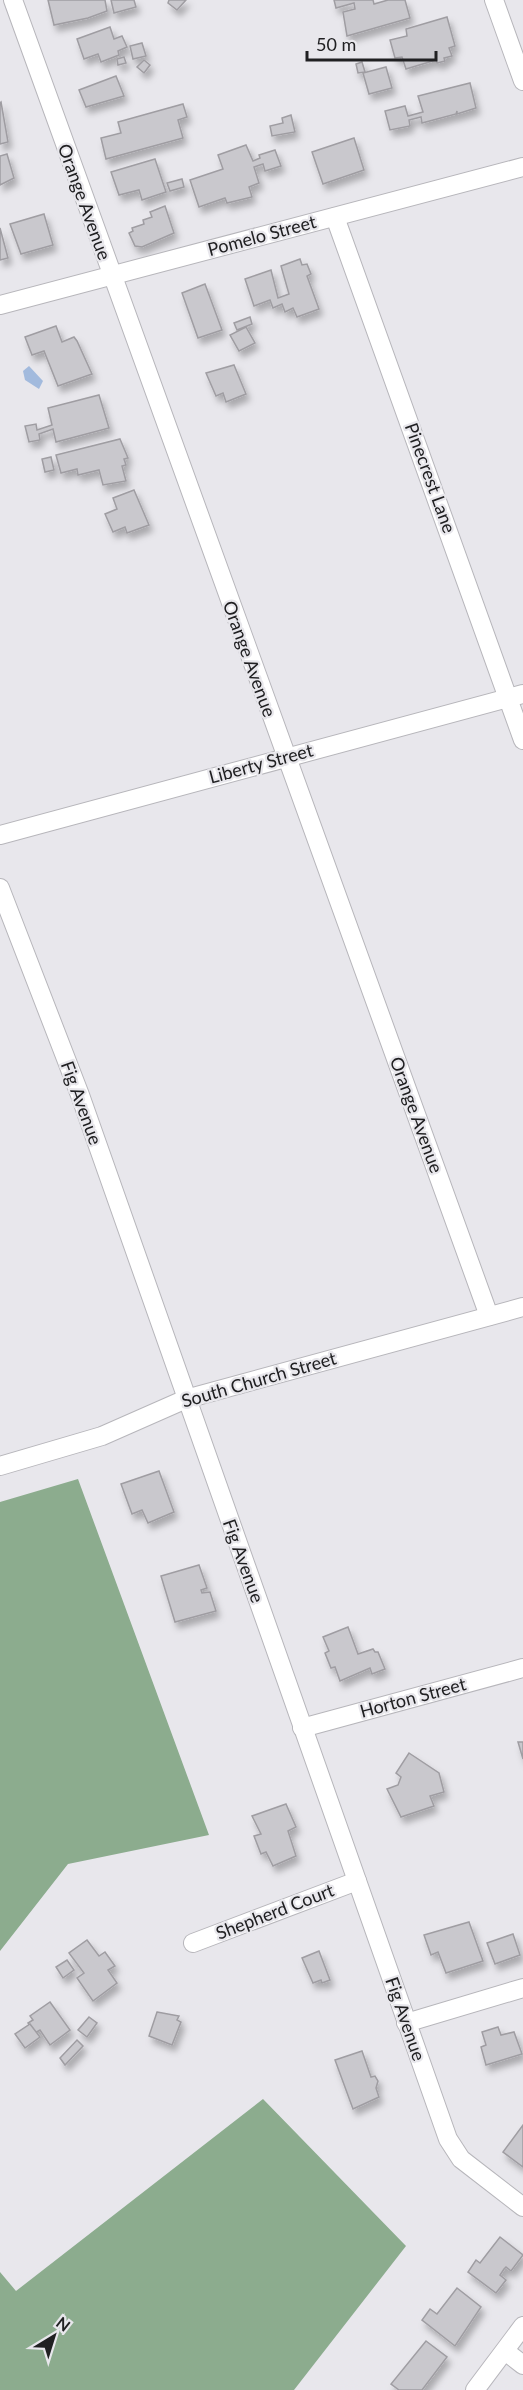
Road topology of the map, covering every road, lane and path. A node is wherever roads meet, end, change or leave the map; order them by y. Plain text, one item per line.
1 (13, 0) edge
2 (494, 0) edge
3 (523, 81) edge
4 (523, 167) edge
5 (335, 217) junction
6 (111, 276) junction
7 (0, 305) edge
8 (515, 696) edge
9 (523, 740) edge
10 (285, 757) junction
11 (0, 835) edge
12 (0, 888) edge
13 (523, 1307) edge
14 (489, 1316) junction
15 (186, 1399) junction
16 (0, 1467) edge
17 (523, 1668) edge
18 (302, 1728) junction
19 (357, 1881) junction
20 (194, 1943) dead end
21 (523, 1988) edge
22 (406, 2023) junction
23 (523, 2207) edge
24 (523, 2326) edge
25 (504, 2351) junction
26 (523, 2365) edge
27 (475, 2390) edge

1 - 6 street, Orange Avenue
2 - 3 street
4 - 5 street, Pomelo Street
5 - 6 street, Pomelo Street
5 - 8 street, Pinecrest Lane
6 - 7 street, Pomelo Street
6 - 10 street, Orange Avenue
8 - 9 street, Pinecrest Lane
8 - 10 street, Liberty Street
10 - 11 street, Liberty Street
10 - 14 street, Orange Avenue
12 - 15 street, Fig Avenue
13 - 14 street, South Church Street
14 - 15 street, South Church Street
15 - 16 street, South Church Street
15 - 18 street, Fig Avenue
17 - 18 street, Horton Street
18 - 19 street, Fig Avenue
19 - 20 street, Shepherd Court
19 - 22 street, Fig Avenue
21 - 22 street
22 - 23 street, Fig Avenue
24 - 25 street
25 - 26 street
25 - 27 street

